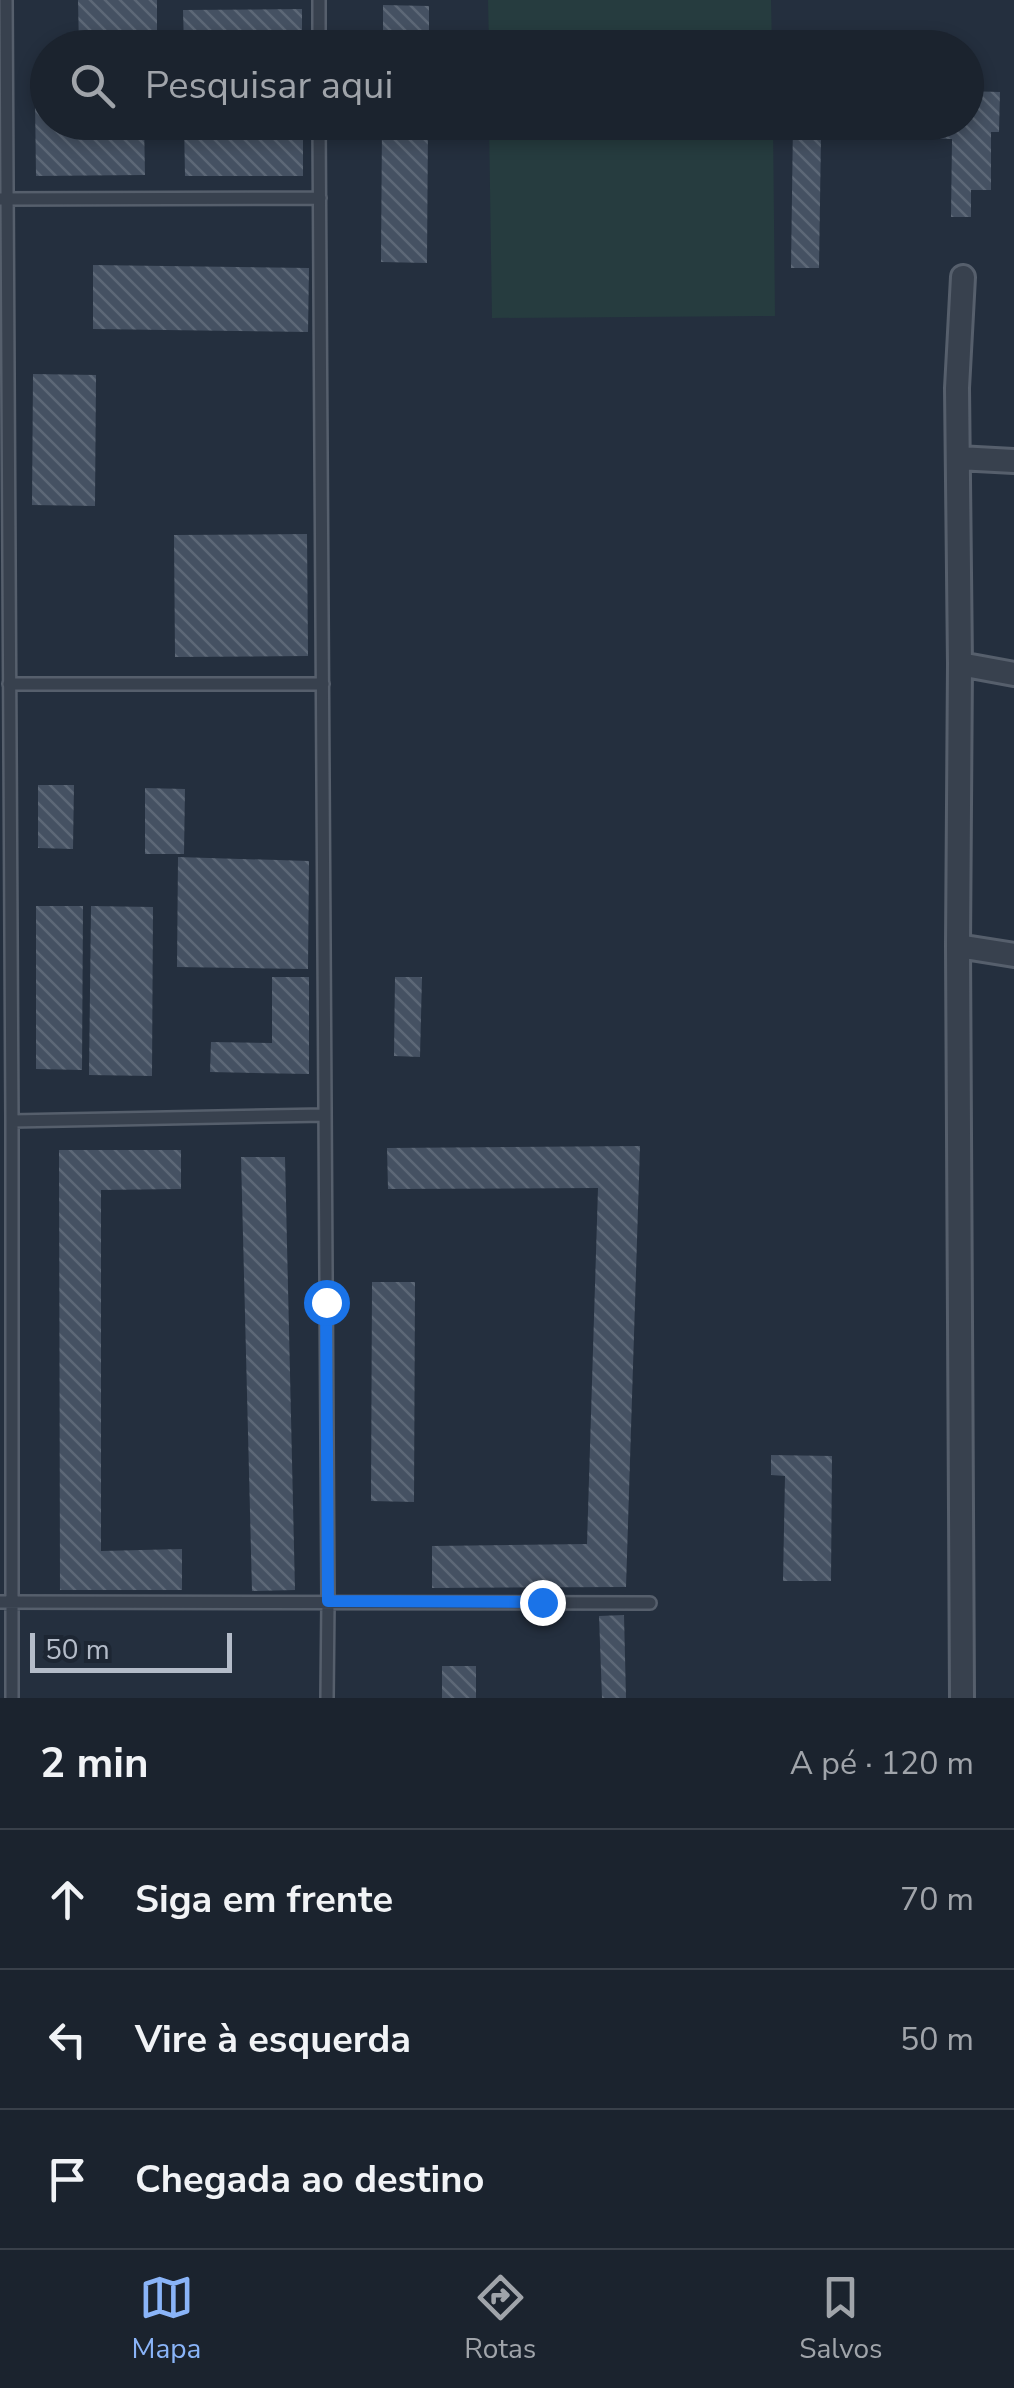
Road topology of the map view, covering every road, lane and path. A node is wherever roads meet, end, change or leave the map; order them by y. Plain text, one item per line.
1 (6, 0) edge
2 (318, 0) edge
3 (319, 30) edge
4 (319, 140) edge
5 (320, 198) junction
6 (3, 199) edge
7 (963, 277) dead end
8 (958, 458) junction
9 (1014, 461) edge
10 (960, 664) junction
11 (1014, 674) edge
12 (9, 684) junction
13 (322, 684) junction
14 (958, 946) junction
15 (1014, 955) edge
16 (325, 1115) junction
17 (12, 1121) junction
18 (328, 1601) junction
19 (7, 1602) edge
20 (650, 1602) dead end
21 (12, 1698) edge
22 (327, 1698) edge
23 (962, 1698) edge

1 - 6 lane
2 - 3 lane
4 - 5 lane
5 - 6 lane
5 - 13 lane
6 - 12 lane
7 - 8 street
8 - 9 street
8 - 10 street
10 - 11 street
10 - 14 street
12 - 13 lane
12 - 17 lane
13 - 16 lane
14 - 15 street
14 - 23 street
16 - 17 lane
16 - 18 lane
17 - 19 lane
18 - 19 lane
18 - 20 lane
18 - 22 lane
19 - 21 lane

